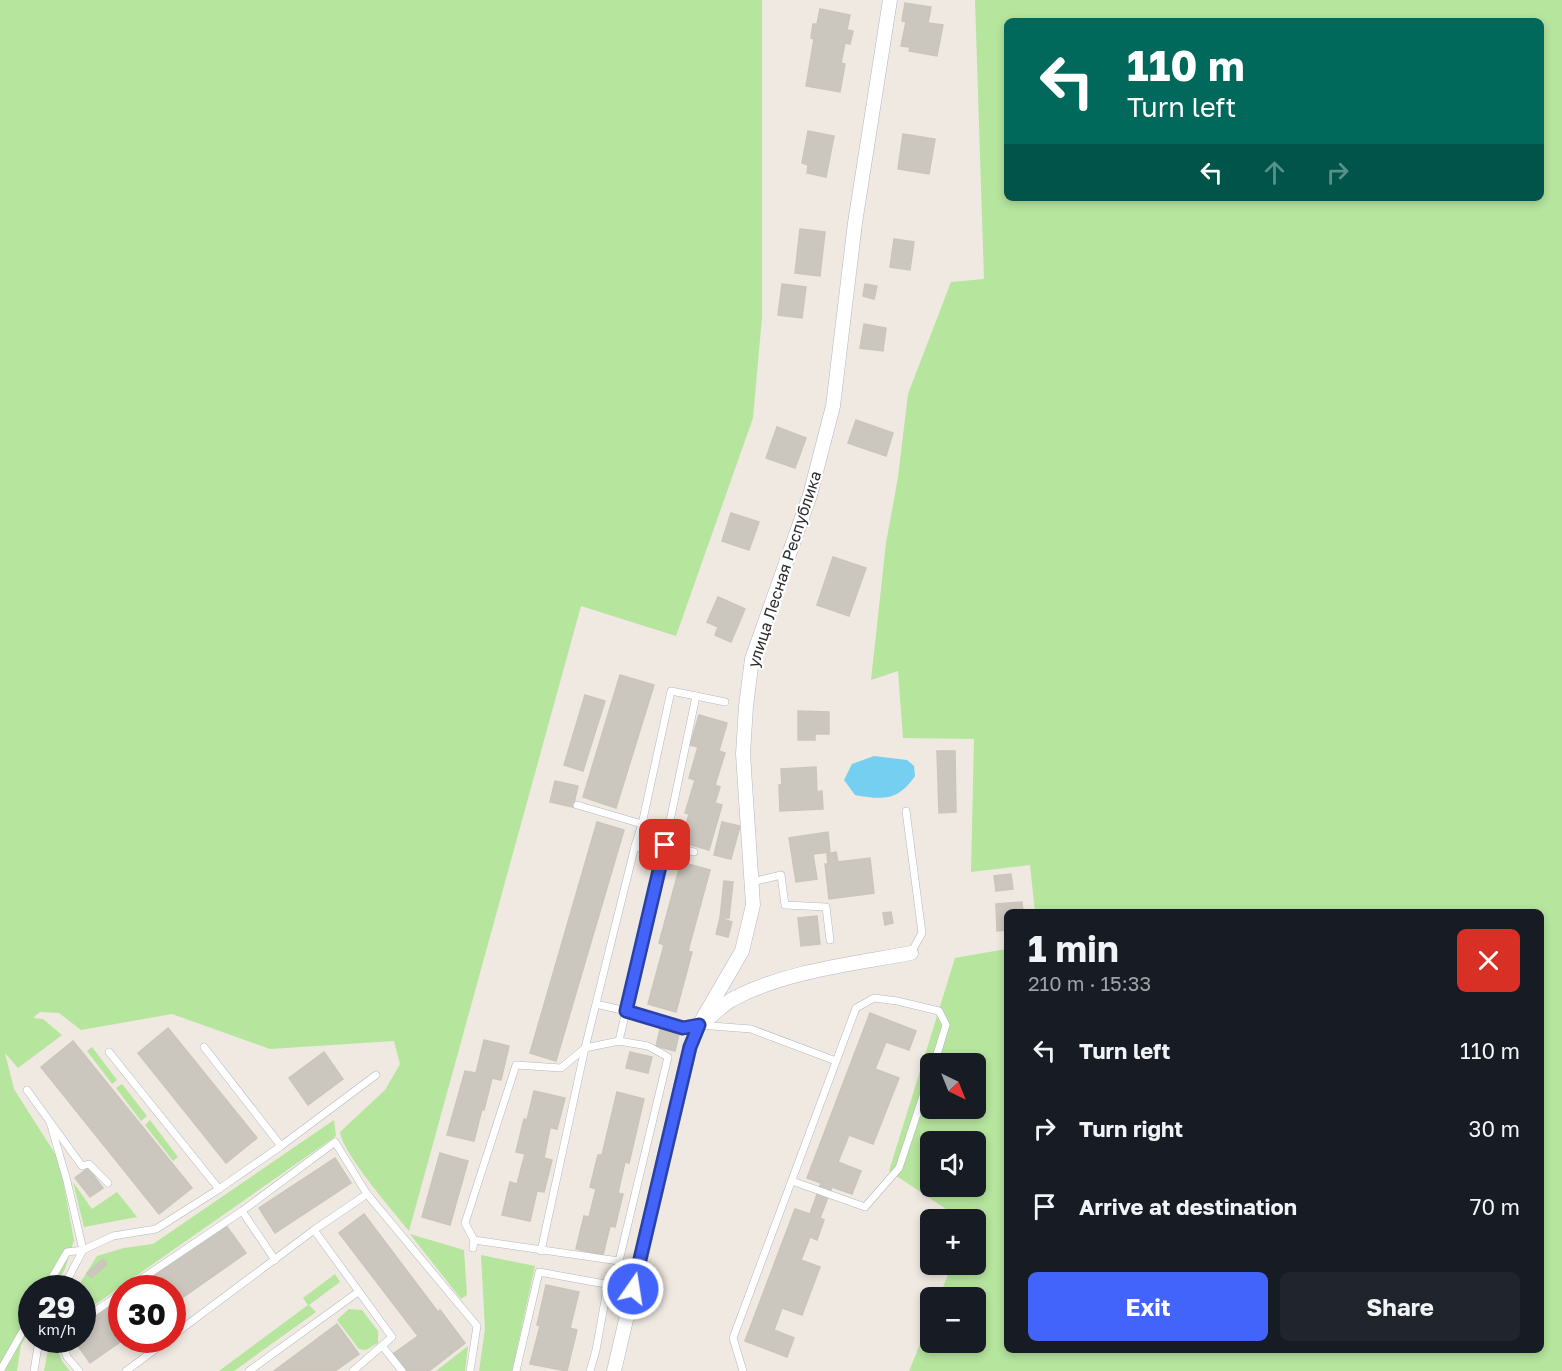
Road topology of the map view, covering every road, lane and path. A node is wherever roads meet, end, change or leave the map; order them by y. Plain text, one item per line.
1 (890, 0) edge
2 (696, 696) junction
3 (725, 702) dead end
4 (578, 805) dead end
5 (906, 811) dead end
6 (642, 824) junction
7 (665, 845) junction
8 (635, 846) junction
9 (694, 852) dead end
10 (661, 857) junction
11 (752, 882) junction
12 (830, 940) dead end
13 (911, 952) joint
14 (596, 1004) junction
15 (626, 1011) junction
16 (699, 1025) junction
17 (618, 1041) junction
18 (204, 1047) dead end
19 (585, 1048) junction
20 (109, 1052) dead end
21 (937, 1053) edge
22 (836, 1061) junction
23 (376, 1075) dead end
24 (27, 1090) dead end
25 (920, 1105) edge
26 (50, 1122) junction
27 (281, 1146) junction
28 (792, 1181) junction
29 (108, 1183) dead end
30 (219, 1189) junction
31 (367, 1194) junction
32 (242, 1211) junction
33 (314, 1230) junction
34 (83, 1250) junction
35 (541, 1251) junction
36 (275, 1260) junction
37 (54, 1275) edge
38 (70, 1275) edge
39 (147, 1275) edge
40 (608, 1284) junction
41 (633, 1289) junction
42 (358, 1292) junction
43 (186, 1326) edge
44 (18, 1340) edge
45 (383, 1347) junction
46 (37, 1353) edge
47 (66, 1353) edge
48 (150, 1353) edge
49 (0, 1371) edge
50 (34, 1371) edge
51 (79, 1371) edge
52 (126, 1371) edge
53 (249, 1371) edge
54 (353, 1371) edge
55 (402, 1371) edge
56 (470, 1371) edge
57 (516, 1371) edge
58 (590, 1371) edge
59 (614, 1371) edge
60 (743, 1371) edge

1 - 11 street, улица Лесная Республика
2 - 3 lane
2 - 6 lane
2 - 7 lane
4 - 6 lane
5 - 13 lane
6 - 8 lane
7 - 9 lane
7 - 10 lane
8 - 10 lane
8 - 14 lane
10 - 15 lane
11 - 12 lane
11 - 16 street, улица Лесная Республика
13 - 16 street
14 - 15 lane
14 - 19 lane
15 - 16 lane
15 - 17 lane
16 - 22 lane
16 - 41 street, улица Лесная Республика
17 - 19 lane
17 - 35 lane
18 - 27 lane
19 - 35 lane
19 - 35 lane
20 - 30 lane
21 - 22 lane
22 - 28 lane
23 - 27 lane
24 - 26 lane
25 - 28 lane
26 - 29 lane
26 - 34 lane
27 - 30 lane
28 - 60 lane
30 - 34 lane
31 - 32 lane
31 - 33 lane
31 - 56 lane
32 - 36 lane
32 - 39 lane
33 - 36 lane
33 - 42 lane
34 - 37 lane
34 - 38 lane
36 - 43 lane
40 - 41 lane
40 - 57 lane
40 - 58 lane
41 - 59 street, улица Лесная Республика
42 - 45 lane
42 - 53 lane
44 - 49 lane
45 - 54 lane
45 - 55 lane
46 - 50 lane
47 - 51 lane
48 - 52 lane

